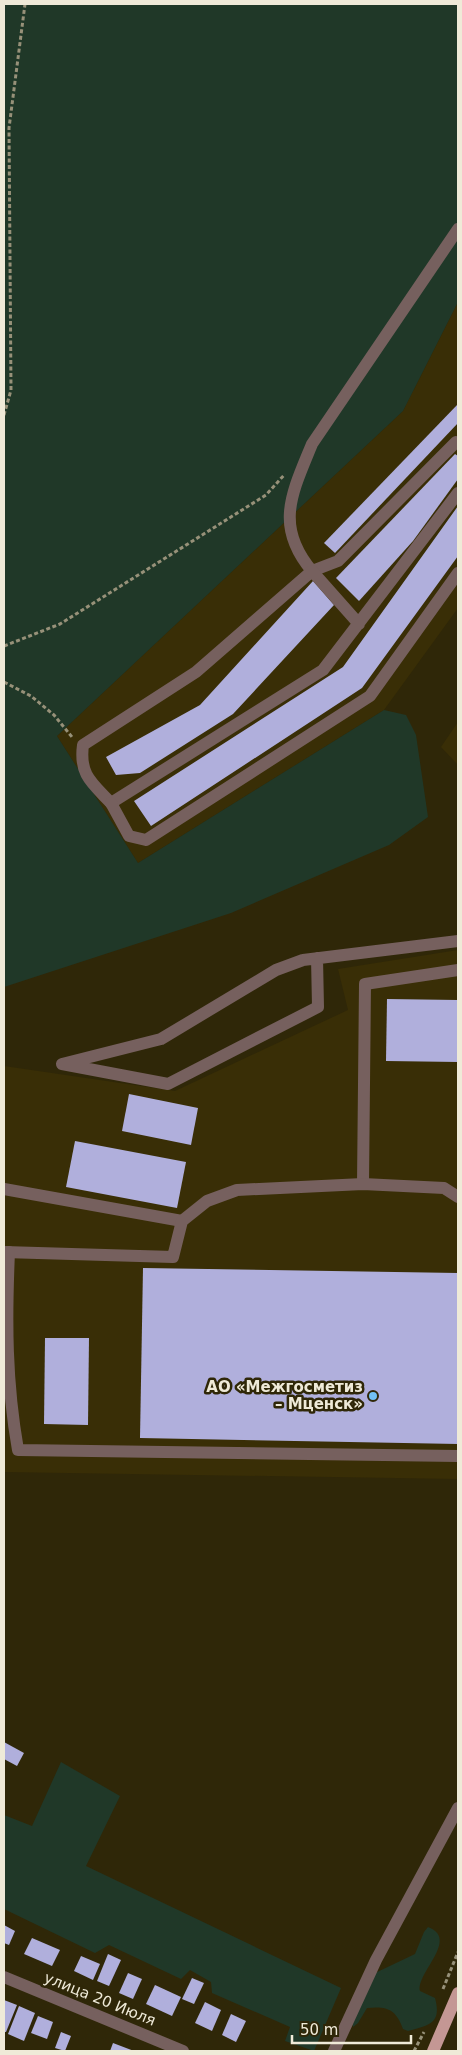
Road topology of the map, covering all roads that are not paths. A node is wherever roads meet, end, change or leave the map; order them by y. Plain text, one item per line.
1 (458, 230) edge
2 (458, 443) edge
3 (458, 493) edge
4 (312, 571) junction
5 (458, 573) edge
6 (359, 624) junction
7 (111, 803) junction
8 (458, 941) edge
9 (317, 958) junction
10 (458, 970) edge
11 (363, 1184) junction
12 (4, 1189) edge
13 (458, 1197) edge
14 (182, 1221) junction
15 (7, 1252) edge
16 (458, 1456) edge
17 (458, 1808) edge
18 (4, 1977) edge
19 (458, 1993) edge
20 (183, 2051) edge
21 (334, 2051) edge
22 (433, 2051) edge

1 - 4 street
2 - 4 street
3 - 6 street
4 - 6 street
4 - 7 street
5 - 7 street
6 - 7 street
8 - 9 street
9 - 9 street
10 - 11 street
11 - 13 street
11 - 14 street
12 - 14 street
14 - 15 street
15 - 16 street
17 - 21 street
18 - 20 street, улица 20 Июля
19 - 22 main road

